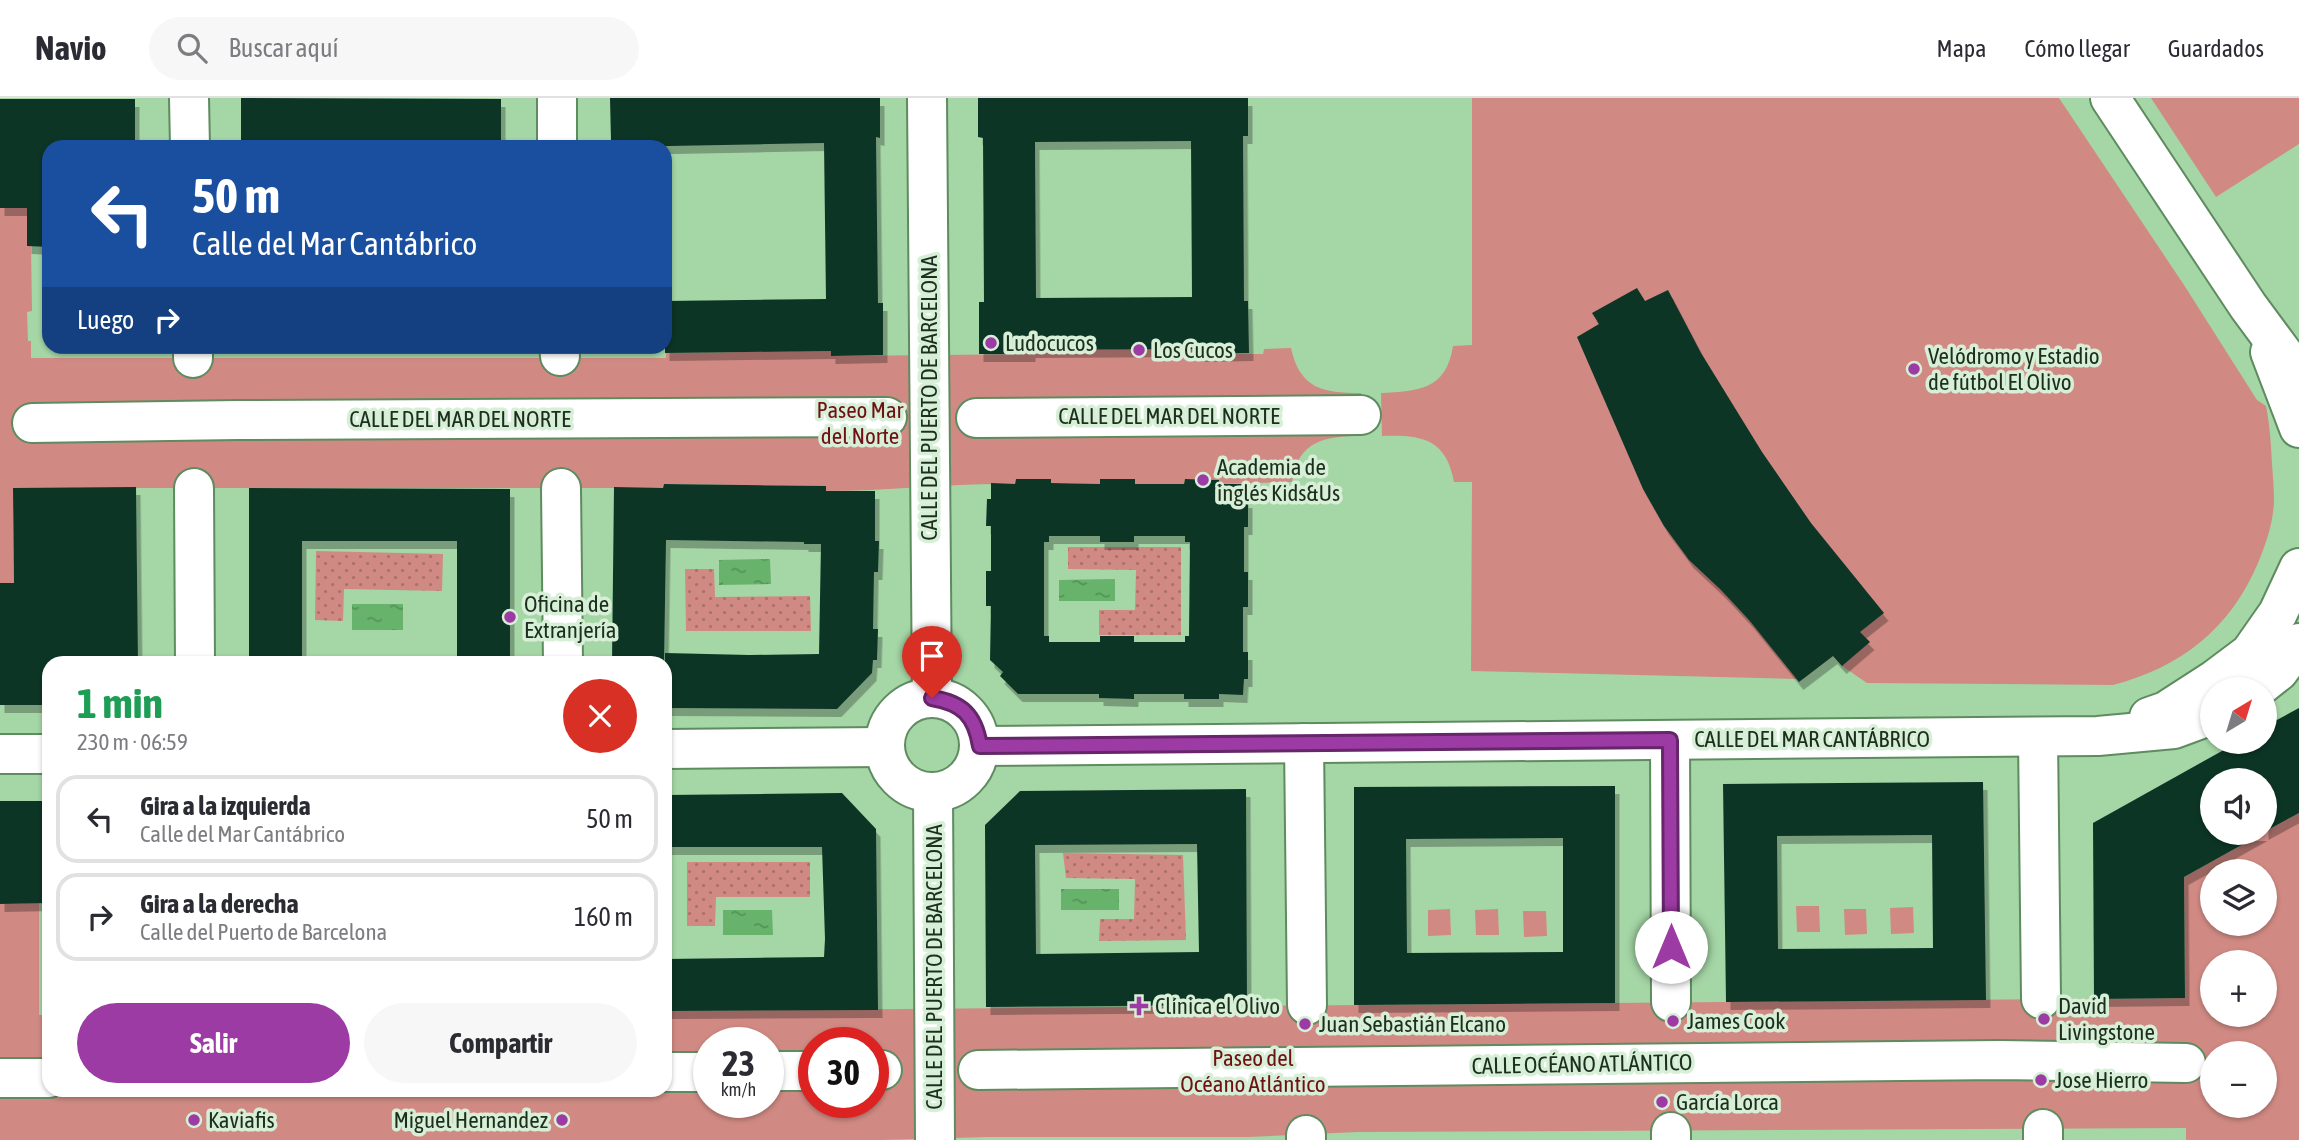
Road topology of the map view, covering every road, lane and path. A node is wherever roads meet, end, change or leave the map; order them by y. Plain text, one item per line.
1 (189, 98) edge
2 (556, 98) edge
3 (927, 98) edge
4 (2110, 98) edge
5 (190, 140) edge
6 (557, 140) edge
7 (2248, 306) junction
8 (2299, 375) edge
9 (1361, 415) dead end
10 (887, 417) dead end
11 (976, 418) dead end
12 (32, 423) dead end
13 (2299, 428) edge
14 (194, 488) dead end
15 (561, 488) dead end
16 (2299, 568) edge
17 (2299, 643) edge
18 (195, 656) edge
19 (563, 656) edge
20 (2271, 677) edge
21 (932, 698) junction
22 (2200, 719) edge
23 (2098, 736) junction
24 (2038, 737) junction
25 (1670, 740) junction
26 (1304, 743) junction
27 (980, 746) junction
28 (884, 747) junction
29 (672, 748) edge
30 (0, 754) edge
31 (42, 754) edge
32 (933, 793) junction
33 (2041, 999) dead end
34 (1671, 1002) dead end
35 (1307, 1005) dead end
36 (2186, 1063) dead end
37 (978, 1070) dead end
38 (672, 1072) edge
39 (693, 1072) edge
40 (42, 1077) edge
41 (0, 1078) edge
42 (935, 1140) edge

1 - 5 street
2 - 6 street
3 - 21 street, CALLE DEL PUERTO DE BARCELONA
4 - 7 street
7 - 8 street
7 - 13 street
9 - 11 street, CALLE DEL MAR DEL NORTE
10 - 12 street, CALLE DEL MAR DEL NORTE
14 - 18 street
15 - 19 street
16 - 23 street, CALLE DEL MAR CANTÁBRICO
17 - 20 street
21 - 27 street
21 - 28 street
22 - 23 street, CALLE DEL MAR CANTÁBRICO
23 - 24 street, CALLE DEL MAR CANTÁBRICO
24 - 25 street, CALLE DEL MAR CANTÁBRICO
24 - 33 street
25 - 26 street, CALLE DEL MAR CANTÁBRICO
25 - 34 street
26 - 27 street, CALLE DEL MAR CANTÁBRICO
26 - 35 street
27 - 32 street, CALLE DEL PUERTO DE BARCELONA
28 - 29 street
28 - 32 street, CALLE DEL PUERTO DE BARCELONA
30 - 31 street
32 - 42 street, CALLE DEL PUERTO DE BARCELONA
36 - 37 street, CALLE OCÉANO ATLÁNTICO
38 - 39 street
40 - 41 street

